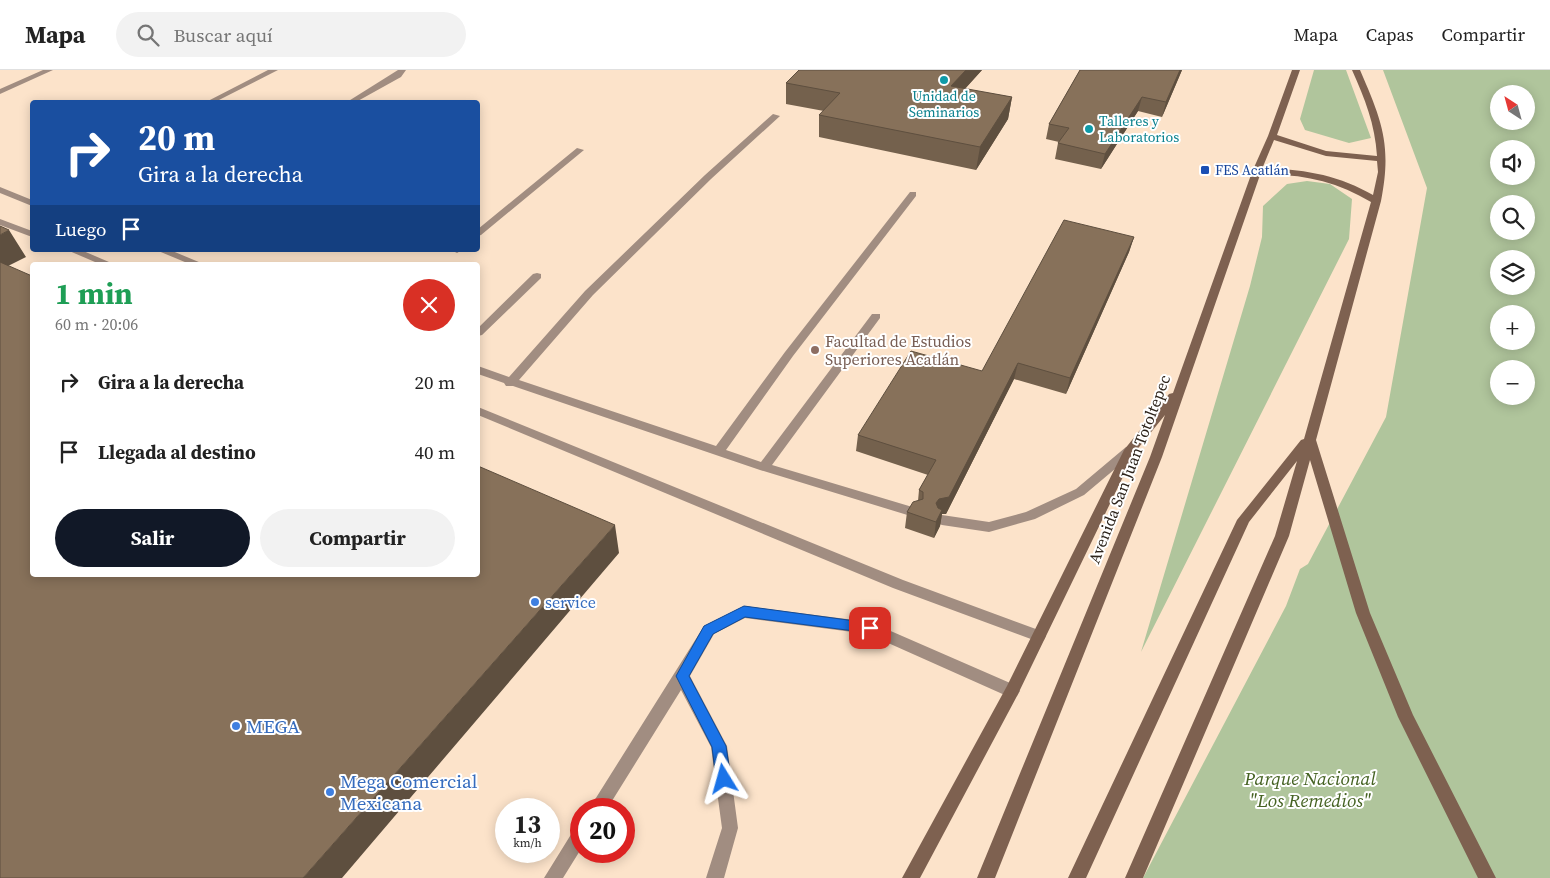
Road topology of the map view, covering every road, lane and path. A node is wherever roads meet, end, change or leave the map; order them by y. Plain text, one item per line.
1 (49, 70) edge
2 (274, 70) edge
3 (402, 70) edge
4 (1296, 70) edge
5 (1356, 70) edge
6 (0, 92) edge
7 (214, 100) edge
8 (354, 100) edge
9 (776, 116) dead end
10 (1272, 136) junction
11 (580, 150) dead end
12 (1382, 159) junction
13 (1256, 172) junction
14 (0, 190) edge
15 (913, 194) dead end
16 (1376, 201) junction
17 (30, 202) edge
18 (0, 222) edge
19 (480, 231) edge
20 (30, 233) edge
21 (77, 252) edge
22 (166, 252) edge
23 (103, 262) edge
24 (193, 262) edge
25 (537, 276) dead end
26 (876, 316) dead end
27 (480, 331) edge
28 (480, 371) edge
29 (510, 382) junction
30 (1178, 391) junction
31 (480, 412) edge
32 (1309, 437) junction
33 (1130, 450) junction
34 (718, 452) junction
35 (764, 467) junction
36 (914, 512) edge
37 (942, 520) edge
38 (1039, 636) junction
39 (682, 676) junction
40 (1012, 691) junction
41 (604, 798) edge
42 (570, 851) edge
43 (553, 878) edge
44 (715, 878) edge
45 (911, 878) edge
46 (986, 878) edge
47 (1076, 878) edge
48 (1134, 878) edge
49 (1487, 878) edge

1 - 6 lane
2 - 7 lane
3 - 8 lane
4 - 10 main road, Avenida San Juan Totoltepec
5 - 12 main road
9 - 29 lane
10 - 12 main road
10 - 13 main road, Avenida San Juan Totoltepec
11 - 19 lane
12 - 16 main road
13 - 16 main road
13 - 30 main road, Avenida San Juan Totoltepec
14 - 17 lane
15 - 34 lane
16 - 32 main road
18 - 20 lane
21 - 23 lane
22 - 24 lane
25 - 27 lane
26 - 35 lane
28 - 29 lane
29 - 34 lane
30 - 33 main road
30 - 46 main road, Avenida San Juan Totoltepec
31 - 38 lane
32 - 47 main road
32 - 48 main road
32 - 49 main road
33 - 37 lane
33 - 38 main road
34 - 35 lane
35 - 36 lane
38 - 40 main road
39 - 40 lane
39 - 41 lane
39 - 44 lane
40 - 45 main road
42 - 43 lane

